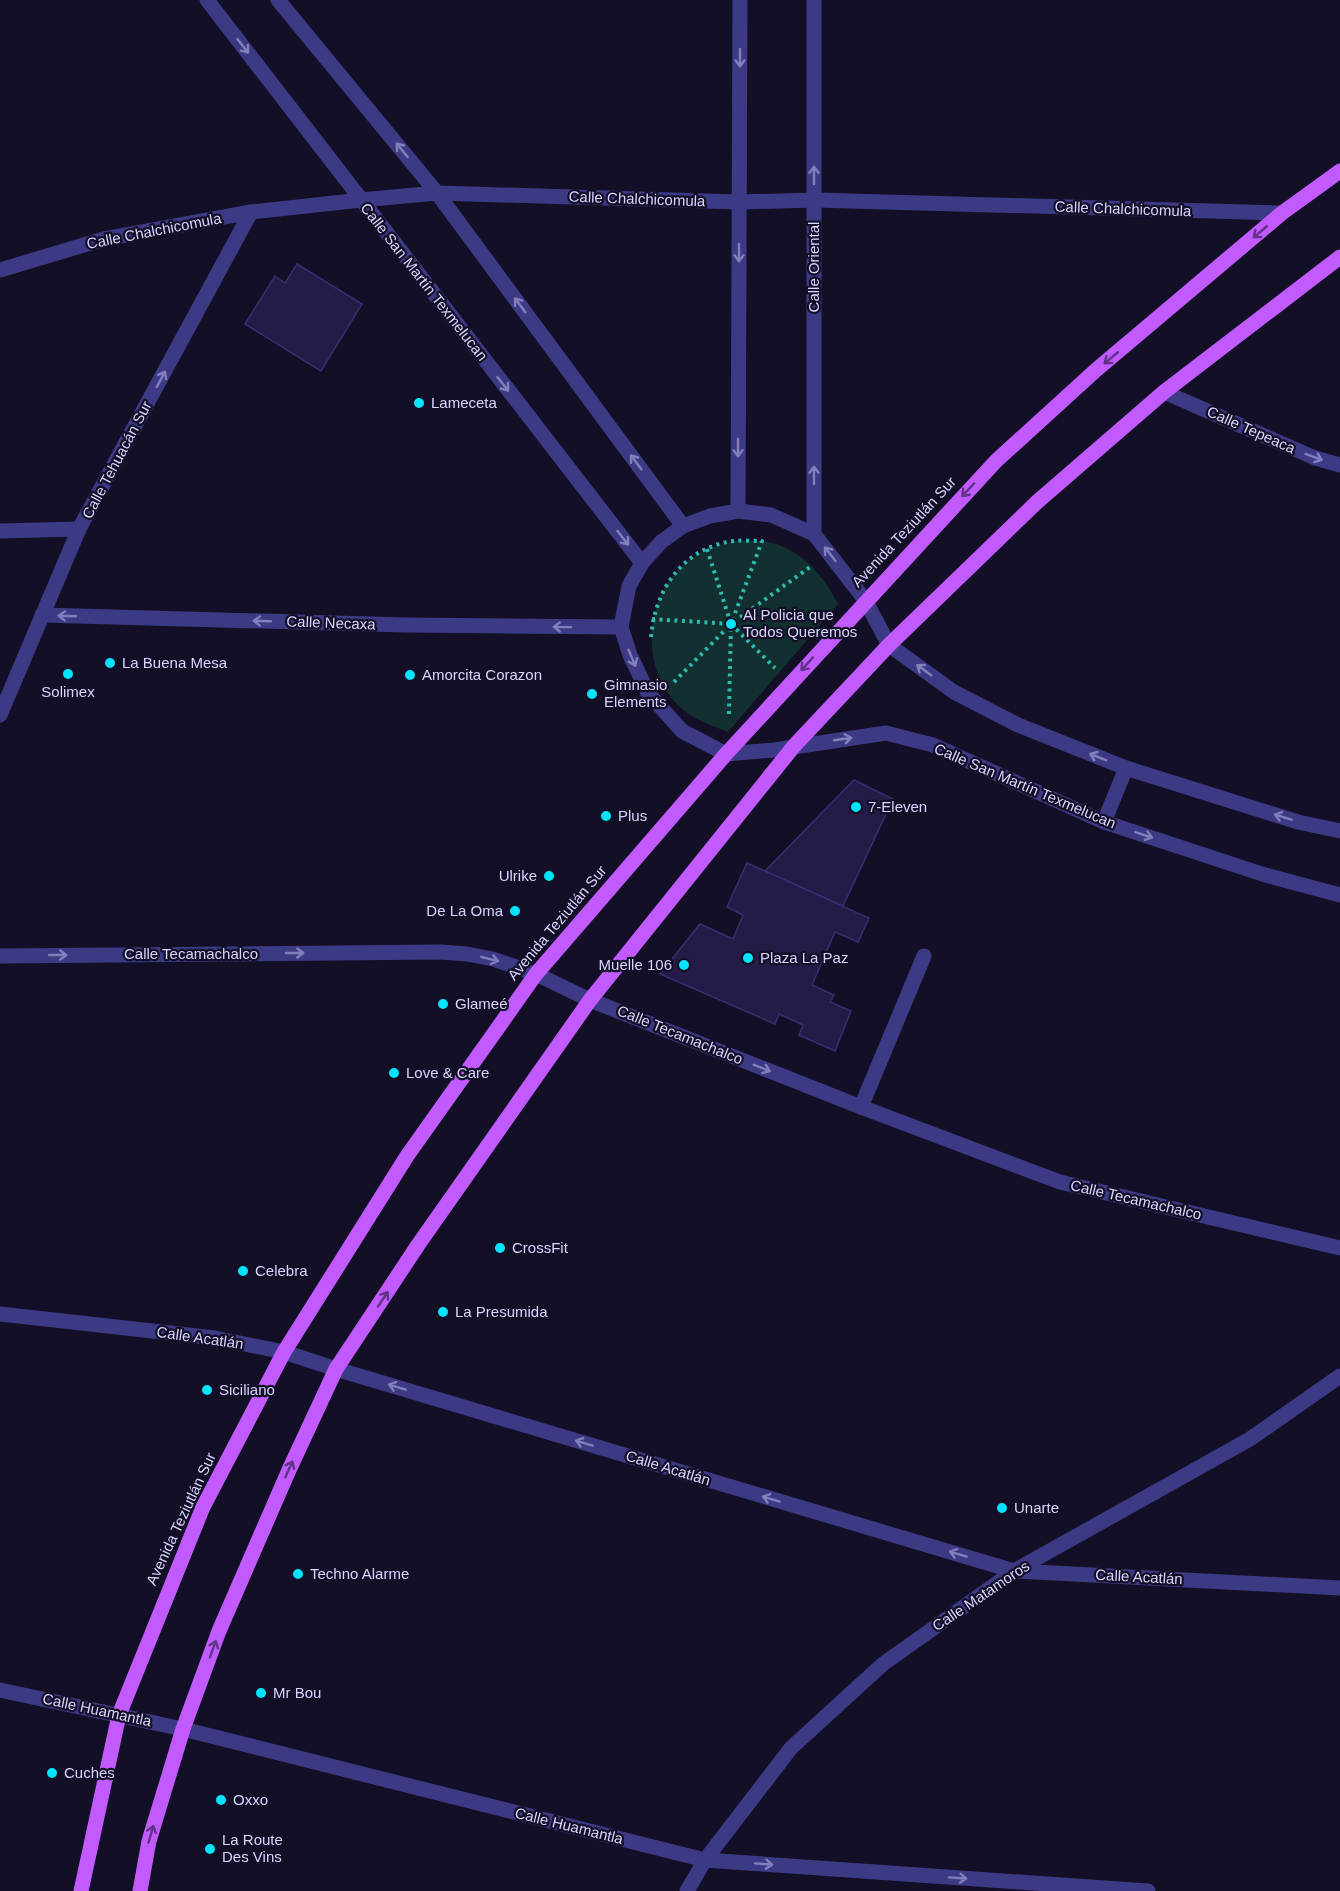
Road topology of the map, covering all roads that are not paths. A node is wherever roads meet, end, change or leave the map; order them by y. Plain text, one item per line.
1 (207, 0) edge
2 (278, 0) edge
3 (740, 0) edge
4 (814, 0) edge
5 (1340, 171) edge
6 (437, 193) junction
7 (361, 200) junction
8 (814, 200) junction
9 (739, 202) junction
10 (251, 212) junction
11 (1282, 213) junction
12 (1340, 257) edge
13 (0, 270) edge
14 (1164, 392) junction
15 (1340, 465) edge
16 (738, 511) junction
17 (683, 526) junction
18 (79, 529) junction
19 (0, 531) edge
20 (814, 534) junction
21 (642, 563) junction
22 (865, 600) junction
23 (42, 615) junction
24 (621, 627) junction
25 (889, 645) junction
26 (0, 715) edge
27 (794, 746) junction
28 (726, 754) junction
29 (1126, 768) junction
30 (1104, 822) junction
31 (1340, 831) edge
32 (1340, 895) edge
33 (0, 956) edge
34 (924, 956) dead end
35 (536, 974) junction
36 (590, 1000) junction
37 (861, 1107) junction
38 (1340, 1248) edge
39 (0, 1314) edge
40 (284, 1352) junction
41 (336, 1369) junction
42 (1340, 1376) edge
43 (1014, 1571) junction
44 (1340, 1587) edge
45 (0, 1690) edge
46 (119, 1715) junction
47 (183, 1729) junction
48 (705, 1860) junction
49 (81, 1891) edge
50 (140, 1891) edge
51 (687, 1891) edge
52 (1148, 1891) edge

1 -> 7 street, Calle San Martín Texmelucan
6 -> 2 street
3 -> 9 street
8 -> 4 street, Calle Oriental
5 - 11 main road, Avenida Teziutlán Sur
6 - 7 street, Calle Chalchicomula
6 - 9 street, Calle Chalchicomula
17 -> 6 street
7 - 10 street, Calle Chalchicomula
7 -> 21 street, Calle San Martín Texmelucan
8 - 9 street, Calle Chalchicomula
8 - 11 street, Calle Chalchicomula
20 -> 8 street, Calle Oriental
9 -> 16 street
10 - 13 street, Calle Chalchicomula
18 -> 10 street, Calle Tehuacán Sur
11 -> 22 main road, Avenida Teziutlán Sur
12 - 14 main road
14 -> 15 street, Calle Tepeaca
14 - 25 main road
16 - 17 street
16 - 20 street
17 - 21 street
18 - 19 street
18 - 23 street, Calle Tehuacán Sur
22 -> 20 street
21 - 24 street
22 - 25 street
22 -> 28 main road, Avenida Teziutlán Sur
24 -> 23 street, Calle Necaxa
23 - 26 street, Calle Tehuacán Sur
24 -> 28 street
25 - 27 main road
29 -> 25 street
27 - 28 street, Calle San Martín Texmelucan
27 -> 30 street, Calle San Martín Texmelucan
27 - 36 main road
28 - 35 main road, Avenida Teziutlán Sur
29 - 30 street
31 -> 29 street
30 -> 32 street, Calle San Martín Texmelucan
33 -> 35 street, Calle Tecamachalco
34 - 37 street
35 - 36 street, Calle Tecamachalco
35 - 40 main road, Avenida Teziutlán Sur
36 -> 37 street, Calle Tecamachalco
41 -> 36 main road
37 - 38 street, Calle Tecamachalco
39 - 40 street, Calle Acatlán
40 - 41 street, Calle Acatlán
40 - 46 main road, Avenida Teziutlán Sur
43 -> 41 street, Calle Acatlán
47 -> 41 main road
42 - 43 street, Calle Matamoros
43 - 44 street, Calle Acatlán
43 - 48 street, Calle Matamoros
45 - 46 street, Calle Huamantla
46 - 47 street, Calle Huamantla
46 - 49 main road, Avenida Teziutlán Sur
47 - 48 street, Calle Huamantla
50 -> 47 main road
48 - 51 street, Calle Matamoros
48 -> 52 street, Calle Huamantla

